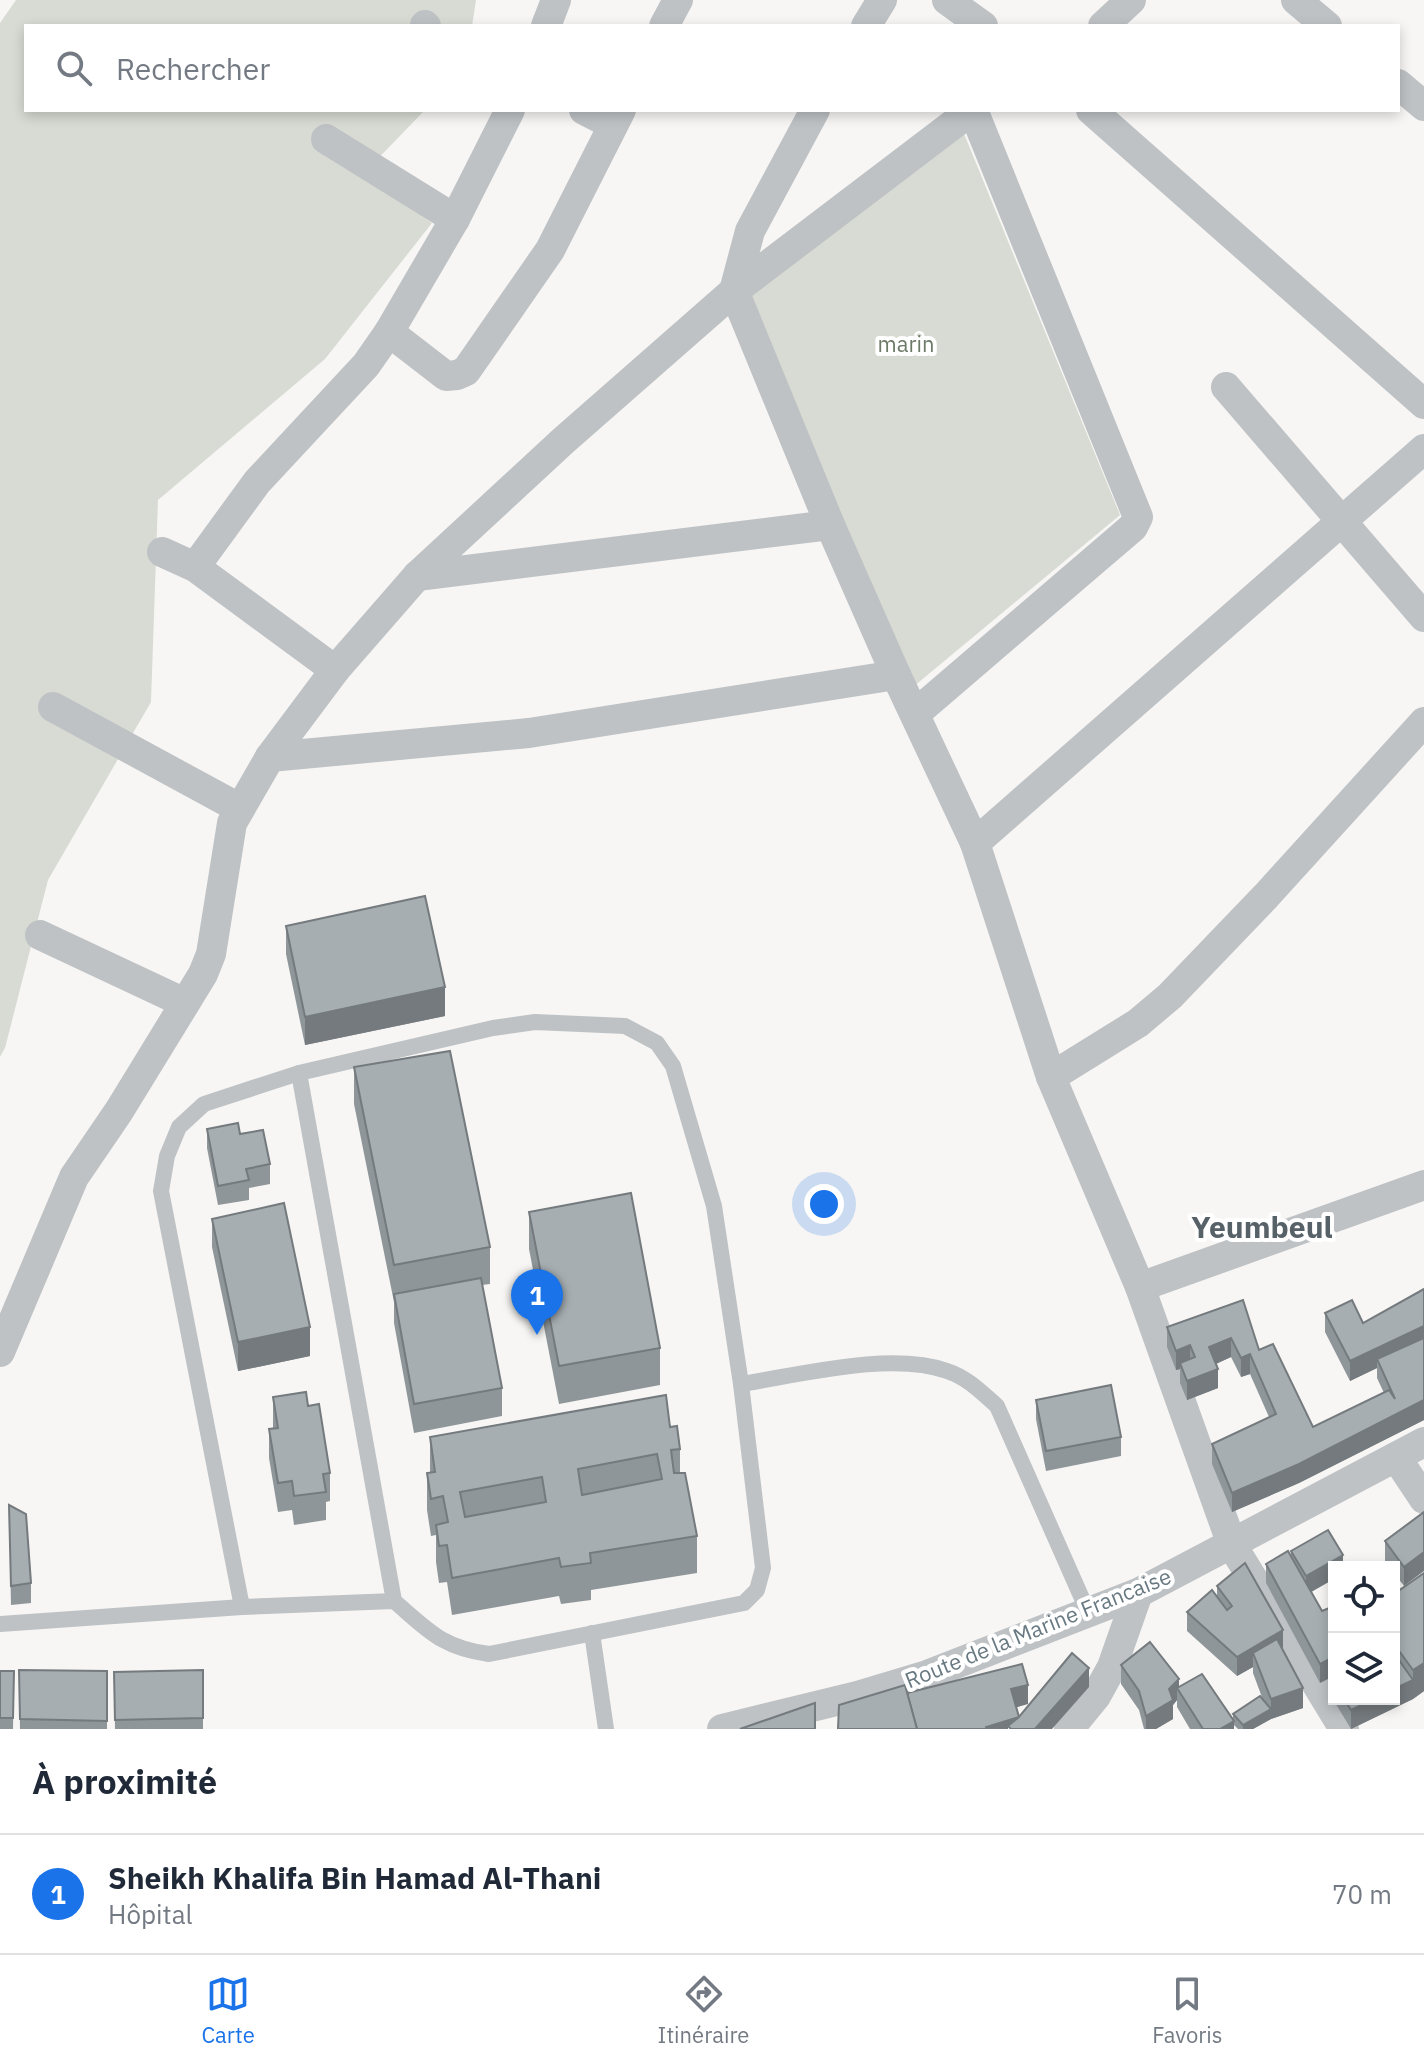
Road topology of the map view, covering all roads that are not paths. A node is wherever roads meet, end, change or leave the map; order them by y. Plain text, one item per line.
1 (556, 0) edge
2 (678, 0) edge
3 (882, 0) edge
4 (947, 0) edge
5 (1131, 0) edge
6 (1296, 0) edge
7 (547, 24) edge
8 (665, 24) edge
9 (867, 24) edge
10 (980, 24) edge
11 (1105, 24) edge
12 (1325, 24) edge
13 (1400, 86) edge
14 (1424, 106) edge
15 (509, 112) edge
16 (592, 112) edge
17 (814, 112) edge
18 (970, 112) edge
19 (974, 112) edge
20 (1093, 112) edge
21 (617, 118) edge
22 (326, 139) dead end
23 (455, 219) junction
24 (734, 291) junction
25 (389, 332) junction
26 (1226, 387) dead end
27 (1424, 404) edge
28 (1424, 449) edge
29 (1341, 519) junction
30 (830, 525) junction
31 (162, 552) dead end
32 (195, 567) junction
33 (417, 576) junction
34 (1424, 617) edge
35 (335, 670) junction
36 (896, 675) junction
37 (53, 707) dead end
38 (916, 713) junction
39 (1424, 722) edge
40 (270, 757) junction
41 (239, 808) junction
42 (975, 843) junction
43 (40, 935) dead end
44 (185, 1003) junction
45 (299, 1073) junction
46 (1051, 1077) junction
47 (1424, 1185) edge
48 (1140, 1287) junction
49 (0, 1352) edge
50 (741, 1384) junction
51 (1424, 1442) edge
52 (1396, 1457) junction
53 (1424, 1499) edge
54 (1232, 1545) junction
55 (1138, 1593) junction
56 (394, 1601) junction
57 (242, 1607) junction
58 (1088, 1612) junction
59 (0, 1624) edge
60 (592, 1633) junction
61 (606, 1729) edge
62 (722, 1729) edge
63 (1069, 1729) edge
64 (1344, 1729) edge

1 - 7 street
2 - 8 street
3 - 9 street
4 - 10 street
5 - 11 street
6 - 12 street
13 - 14 street
15 - 23 street
16 - 21 street
17 - 24 street
18 - 24 street
19 - 38 street
20 - 27 street
21 - 25 street
22 - 23 street
23 - 25 street
24 - 30 street
24 - 33 street
25 - 32 street
26 - 29 street
28 - 29 street
29 - 34 street
29 - 42 street
30 - 33 street
30 - 36 street
31 - 32 street
32 - 35 street
33 - 35 street
35 - 40 street
36 - 38 street
36 - 40 street
37 - 41 street
38 - 42 street
39 - 46 street
40 - 41 street
41 - 44 street
42 - 46 street
43 - 44 street
44 - 49 street
45 - 50 lane
45 - 56 lane
45 - 57 lane
46 - 48 street
47 - 48 street
48 - 54 street
50 - 58 lane
50 - 60 lane
51 - 52 street, Route de la Marine Francaise
52 - 53 street
52 - 54 street, Route de la Marine Francaise
54 - 55 street, Route de la Marine Francaise
54 - 64 street
55 - 58 street, Route de la Marine Francaise
55 - 63 street
56 - 57 lane
56 - 60 lane
57 - 59 lane
58 - 62 street, Route de la Marine Francaise
60 - 61 lane

